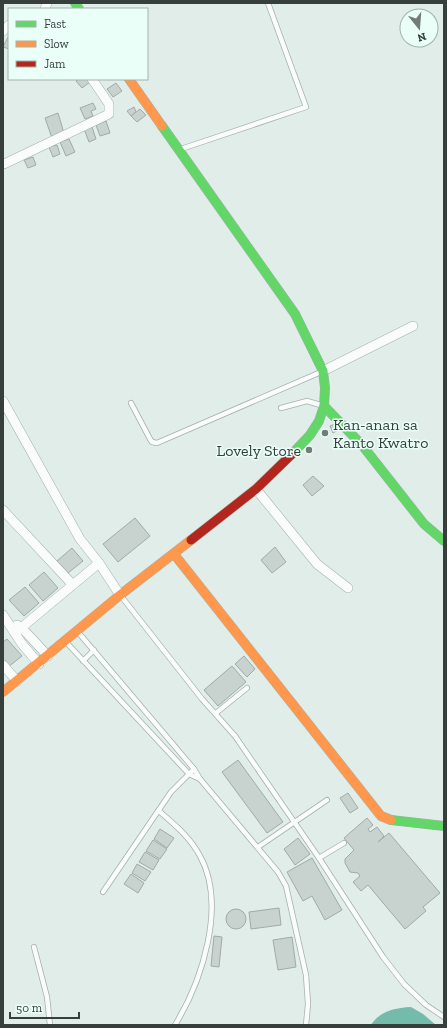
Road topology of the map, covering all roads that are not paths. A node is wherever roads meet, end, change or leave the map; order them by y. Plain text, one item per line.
1 (268, 3) edge
2 (93, 80) edge
3 (130, 80) edge
4 (180, 150) junction
5 (4, 164) dead end
6 (413, 326) dead end
7 (323, 371) junction
8 (131, 403) dead end
9 (324, 406) junction
10 (4, 407) edge
11 (281, 408) dead end
12 (256, 489) junction
13 (3, 510) edge
14 (444, 541) edge
15 (174, 554) junction
16 (99, 563) junction
17 (72, 584) junction
18 (348, 588) dead end
19 (120, 596) junction
20 (6, 618) edge
21 (18, 630) junction
22 (78, 632) junction
23 (65, 642) junction
24 (94, 650) junction
25 (48, 656) junction
26 (83, 660) junction
27 (39, 664) junction
28 (3, 665) edge
29 (17, 681) junction
30 (247, 688) dead end
31 (3, 692) edge
32 (216, 713) junction
33 (194, 769) junction
34 (188, 774) junction
35 (200, 778) junction
36 (327, 800) dead end
37 (159, 811) junction
38 (293, 821) junction
39 (444, 826) edge
40 (344, 843) dead end
41 (258, 847) junction
42 (319, 858) junction
43 (103, 892) dead end
44 (34, 947) dead end
45 (444, 1016) edge
46 (50, 1025) edge
47 (175, 1025) edge
48 (306, 1025) edge

1 - 4 lane
2 - 5 street
3 - 4 street
4 - 7 street
6 - 7 street
7 - 8 lane
7 - 9 street
9 - 11 lane
9 - 12 street
9 - 14 street
10 - 16 street
12 - 15 street
12 - 18 street
13 - 17 street
15 - 19 street
15 - 39 street
16 - 17 street
16 - 19 street
17 - 21 street
19 - 22 street
19 - 32 lane
20 - 21 street
21 - 25 street
21 - 27 street
22 - 23 street
22 - 24 lane
23 - 25 street
23 - 26 lane
24 - 26 lane
24 - 33 lane
25 - 27 street
26 - 34 lane
27 - 29 street
28 - 29 street
29 - 31 street
30 - 32 lane
32 - 38 lane
33 - 34 lane
33 - 35 lane
34 - 35 lane
34 - 37 lane
35 - 41 lane
36 - 38 lane
37 - 43 lane
37 - 47 lane
38 - 41 lane
38 - 42 lane
40 - 42 lane
41 - 48 lane
42 - 45 lane
44 - 46 lane

